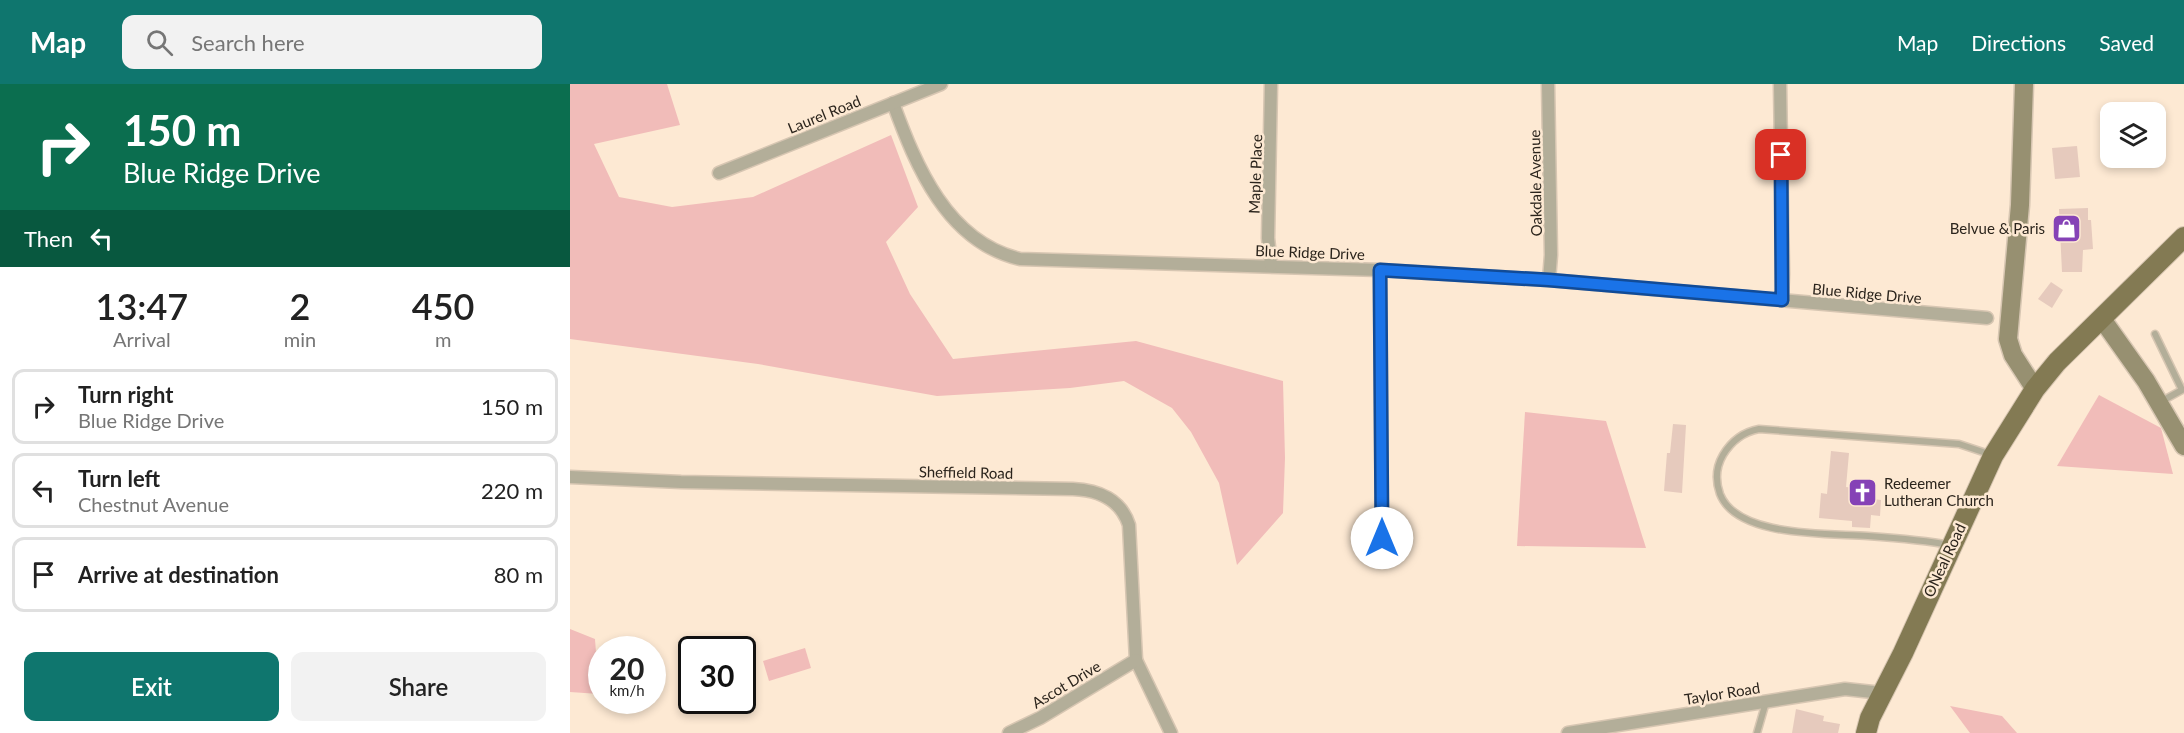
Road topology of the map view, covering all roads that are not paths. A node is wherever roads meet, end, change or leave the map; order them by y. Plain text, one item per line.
1 (940, 84) edge
2 (1271, 84) edge
3 (1548, 84) edge
4 (1780, 84) edge
5 (2024, 84) edge
6 (893, 103) junction
7 (719, 173) dead end
8 (2184, 237) edge
9 (1271, 265) junction
10 (1380, 270) junction
11 (1549, 280) junction
12 (1782, 300) junction
13 (1987, 318) dead end
14 (2102, 319) junction
15 (2155, 334) dead end
16 (2035, 389) junction
17 (2158, 402) junction
18 (2184, 446) edge
19 (1993, 456) junction
20 (570, 477) edge
21 (1382, 538) dead end
22 (1951, 545) junction
23 (1136, 660) junction
24 (1882, 693) junction
25 (1766, 701) junction
26 (1009, 733) edge
27 (1171, 733) edge
28 (1568, 733) edge
29 (1757, 733) edge
30 (1866, 733) edge

1 - 6 street, Laurel Road
2 - 9 street, Maple Place
3 - 11 street, Oakdale Avenue
4 - 12 street
5 - 16 street
6 - 7 street, Laurel Road
6 - 9 street, Blue Ridge Drive
8 - 14 main road, ONeal Road
9 - 10 street, Blue Ridge Drive
10 - 11 street, Blue Ridge Drive
10 - 21 street
11 - 12 street, Blue Ridge Drive
12 - 13 street, Blue Ridge Drive
14 - 16 main road, ONeal Road
14 - 17 street
15 - 17 lane
16 - 19 main road, ONeal Road
17 - 18 street
19 - 22 main road, ONeal Road
19 - 22 lane
20 - 23 street, Sheffield Road
22 - 24 main road, ONeal Road
23 - 26 street, Ascot Drive
23 - 27 street, Sheffield Road
24 - 25 street, Taylor Road
24 - 30 main road, ONeal Road
25 - 28 street, Taylor Road
25 - 29 lane

